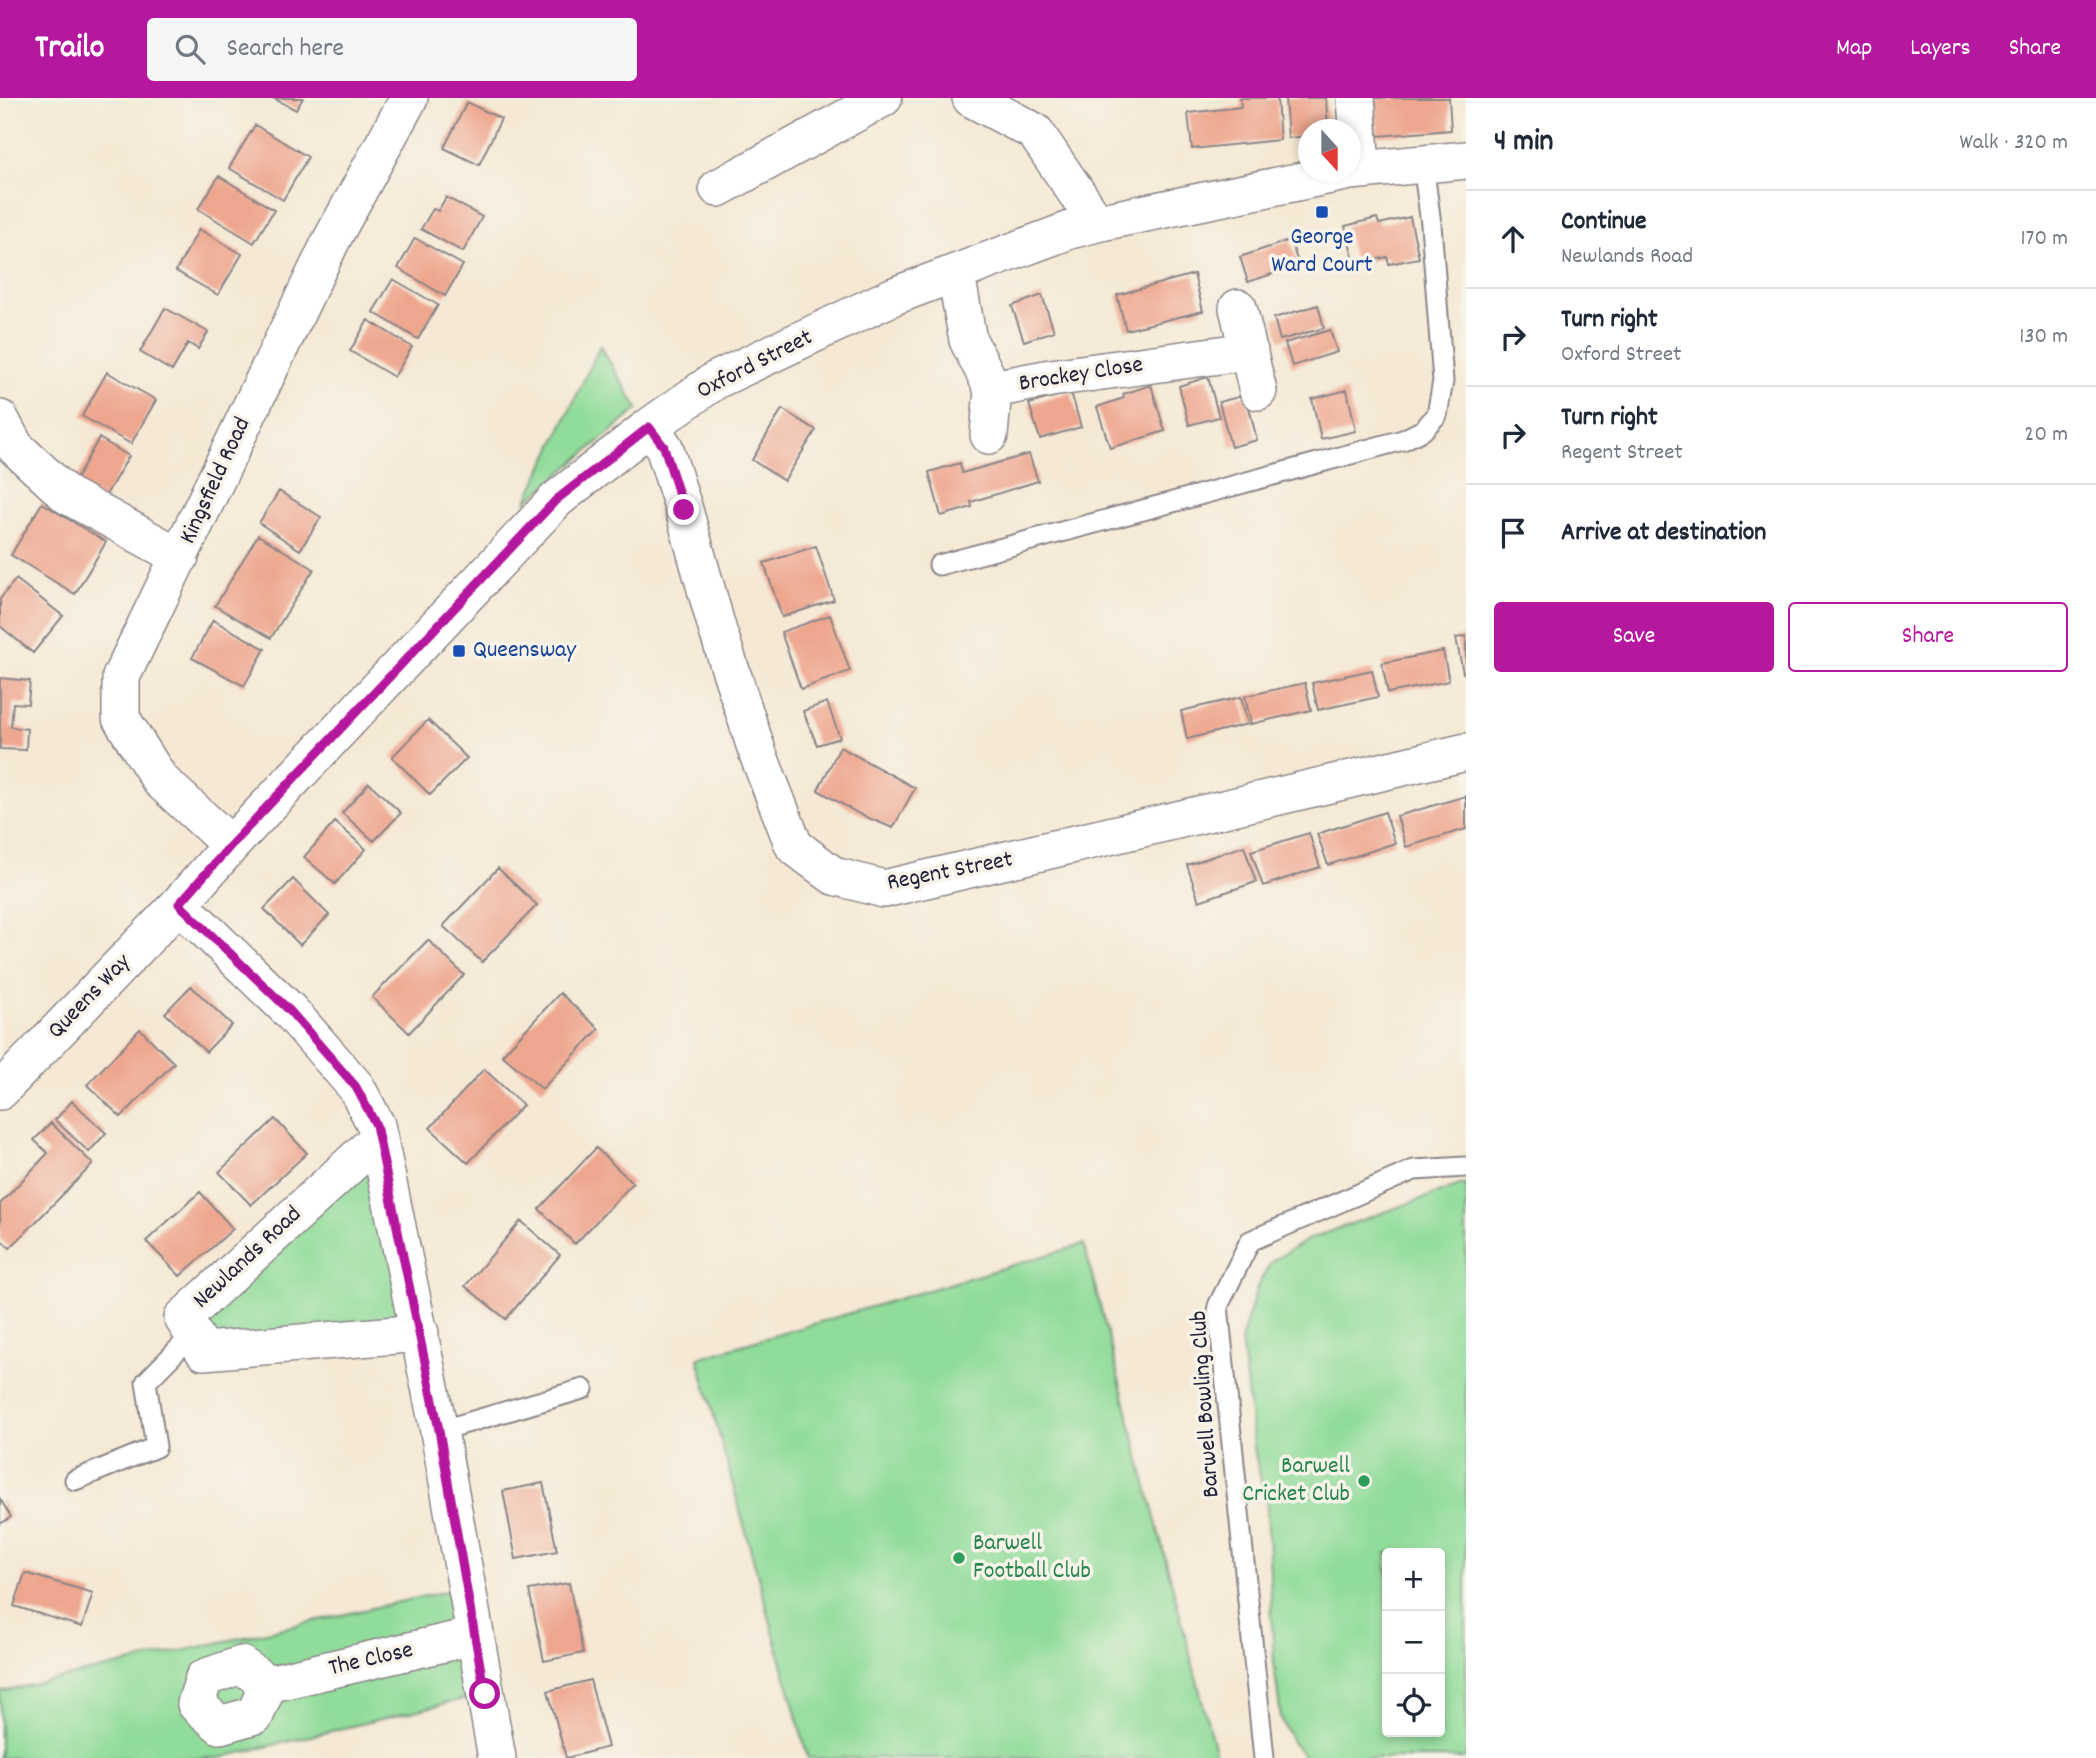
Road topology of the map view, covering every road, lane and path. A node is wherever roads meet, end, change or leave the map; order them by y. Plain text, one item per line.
1 (409, 98) edge
2 (883, 98) edge
3 (971, 98) edge
4 (1356, 98) edge
5 (1355, 119) edge
6 (1466, 160) edge
7 (1423, 164) junction
8 (1361, 169) edge
9 (1298, 181) edge
10 (718, 188) dead end
11 (1097, 223) junction
12 (956, 275) junction
13 (1238, 309) dead end
14 (1248, 351) junction
15 (993, 389) junction
16 (1258, 391) dead end
17 (0, 419) edge
18 (649, 427) junction
19 (989, 435) dead end
20 (180, 557) junction
21 (939, 565) dead end
22 (1466, 752) edge
23 (231, 845) junction
24 (179, 904) junction
25 (0, 1091) edge
26 (379, 1138) junction
27 (1466, 1167) edge
28 (419, 1333) junction
29 (193, 1334) junction
30 (583, 1390) dead end
31 (439, 1430) junction
32 (75, 1480) dead end
33 (474, 1636) junction
34 (268, 1684) dead end
35 (497, 1758) edge
36 (1264, 1758) edge

1 - 20 street, Kingsfield Road
2 - 10 street
3 - 11 street
4 - 5 street
6 - 7 street, Oxford Street
7 - 8 street, Oxford Street
7 - 21 lane
9 - 11 street, Oxford Street
11 - 12 street, Oxford Street
12 - 15 street, Brockey Close
12 - 18 street, Oxford Street
13 - 14 street
14 - 15 street, Brockey Close
14 - 16 street
15 - 19 street
17 - 20 street
18 - 22 street, Regent Street
18 - 23 street, Oxford Street
20 - 23 street, Kingsfield Road
23 - 24 street, Oxford Street
24 - 25 street, Queens Way
24 - 26 street
26 - 28 street
26 - 29 street, Newlands Road
27 - 36 lane, Barwell Bowling Club
28 - 29 street, Newlands Road
28 - 31 street
29 - 32 lane
30 - 31 lane
31 - 33 street
33 - 34 street, The Close
33 - 35 street

